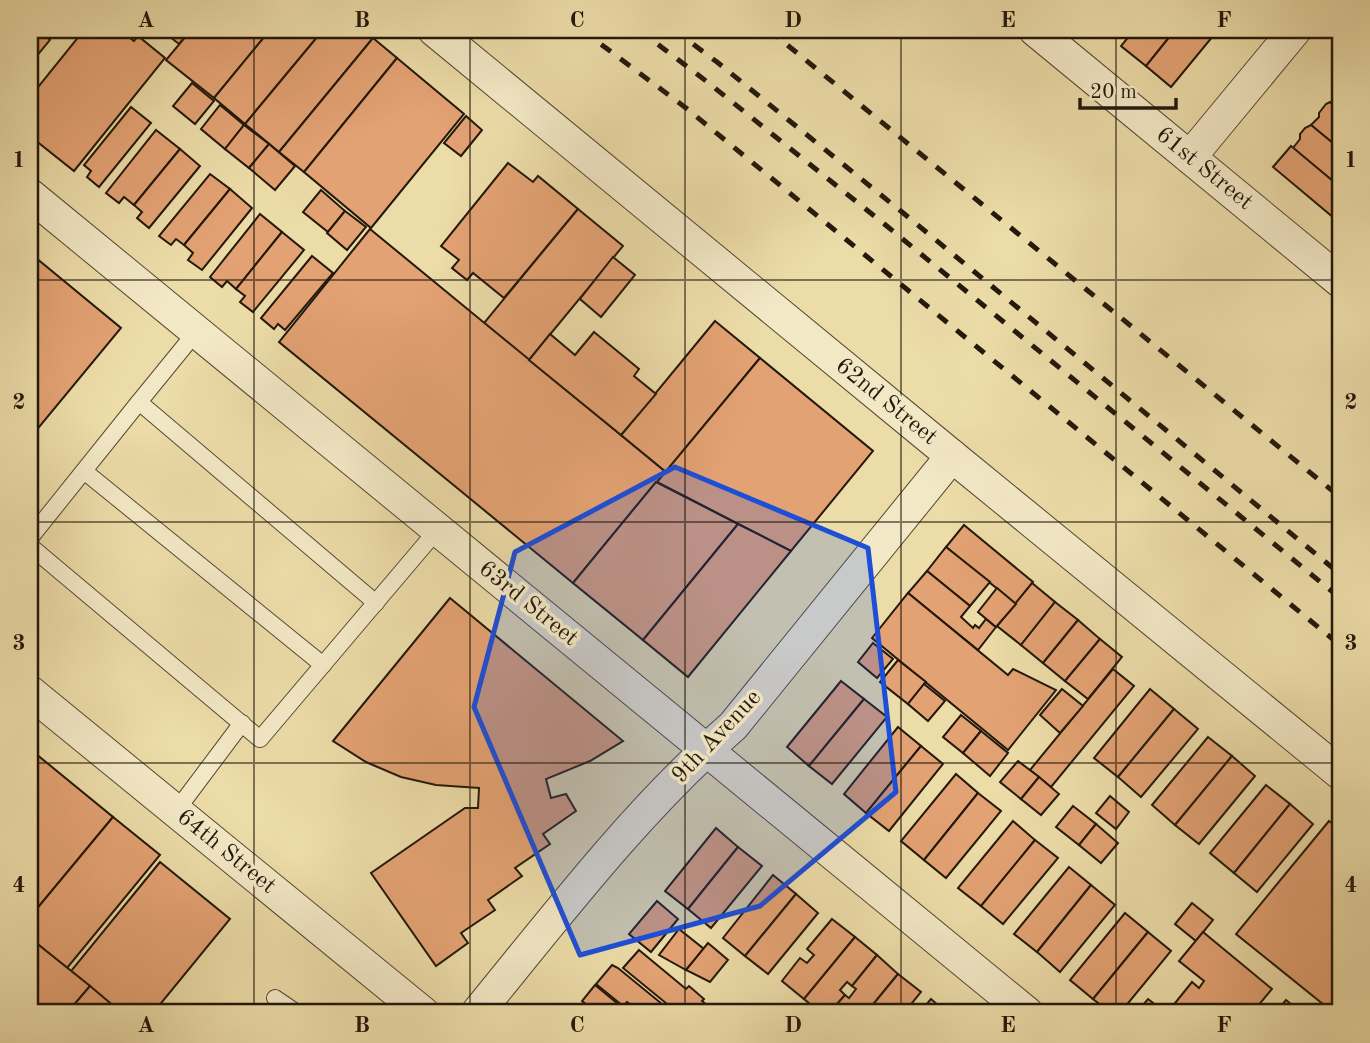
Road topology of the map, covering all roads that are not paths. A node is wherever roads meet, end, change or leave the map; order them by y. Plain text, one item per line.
1 (434, 30) edge
2 (1035, 30) edge
3 (1295, 30) edge
4 (1190, 157) junction
5 (30, 195) edge
6 (1340, 281) edge
7 (196, 332) junction
8 (139, 402) junction
9 (952, 456) junction
10 (84, 471) junction
11 (438, 529) junction
12 (30, 538) edge
13 (30, 546) edge
14 (376, 603) junction
15 (323, 665) junction
16 (30, 692) edge
17 (242, 723) junction
18 (706, 750) junction
19 (1340, 773) edge
20 (176, 811) junction
21 (275, 998) dead end
22 (296, 1013) edge
23 (422, 1013) edge
24 (477, 1013) edge
25 (1027, 1013) edge

1 - 9 street, 62nd Street
2 - 4 street, 61st Street
3 - 4 street
4 - 6 street, 61st Street
5 - 7 street, 63rd Street
7 - 8 lane
7 - 11 street, 63rd Street
8 - 10 lane
8 - 14 lane
9 - 18 street, 9th Avenue
9 - 19 street, 62nd Street
10 - 12 lane
10 - 15 lane
11 - 14 lane
11 - 18 street, 63rd Street
13 - 17 lane
14 - 15 lane
15 - 17 lane
16 - 20 street, 64th Street
17 - 20 lane
18 - 24 street, 9th Avenue
18 - 25 street, 63rd Street
20 - 23 street, 64th Street
21 - 22 lane

